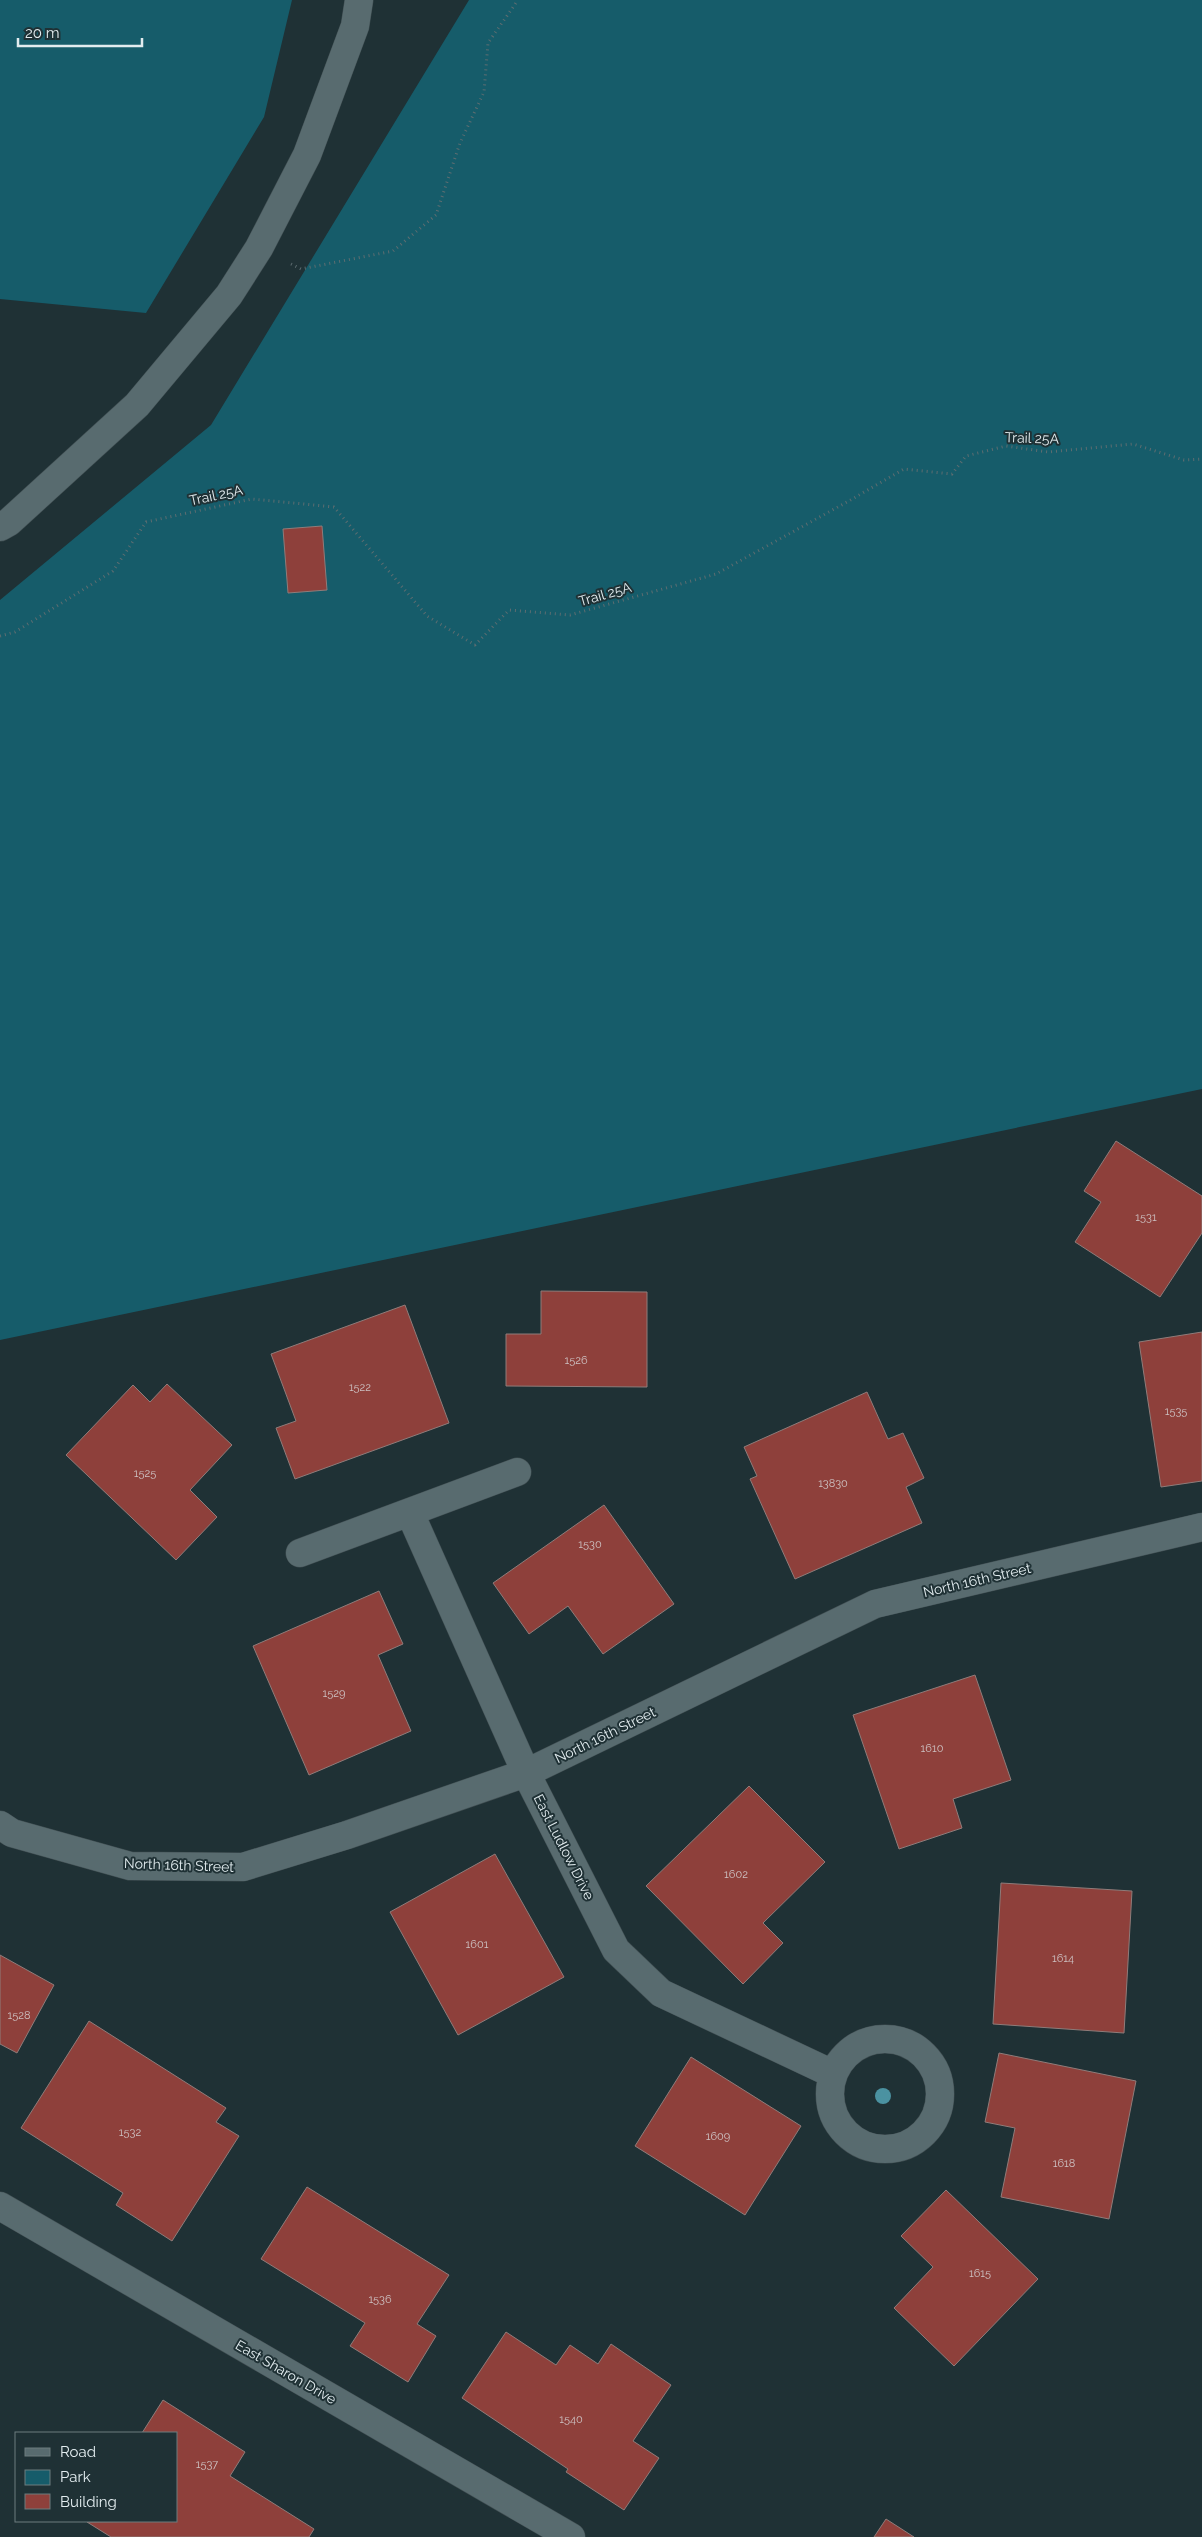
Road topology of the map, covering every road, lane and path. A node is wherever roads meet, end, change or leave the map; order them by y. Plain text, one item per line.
1 (359, 0) edge
2 (518, 0) edge
3 (259, 248) junction
4 (1202, 459) edge
5 (0, 526) edge
6 (0, 636) edge
7 (517, 1472) dead end
8 (410, 1513) junction
9 (1202, 1527) edge
10 (300, 1553) dead end
11 (526, 1773) junction
12 (0, 1825) edge
13 (833, 2074) junction
14 (0, 2206) edge
15 (571, 2537) edge

1 - 3 street
2 - 3 path
3 - 5 street
4 - 6 path, Trail 25A
7 - 8 street
8 - 10 street
8 - 11 street, East Ludlow Drive
9 - 11 street, North 16th Street
11 - 12 street, North 16th Street
11 - 13 street, East Ludlow Drive
13 - 13 street
14 - 15 street, East Sharon Drive

